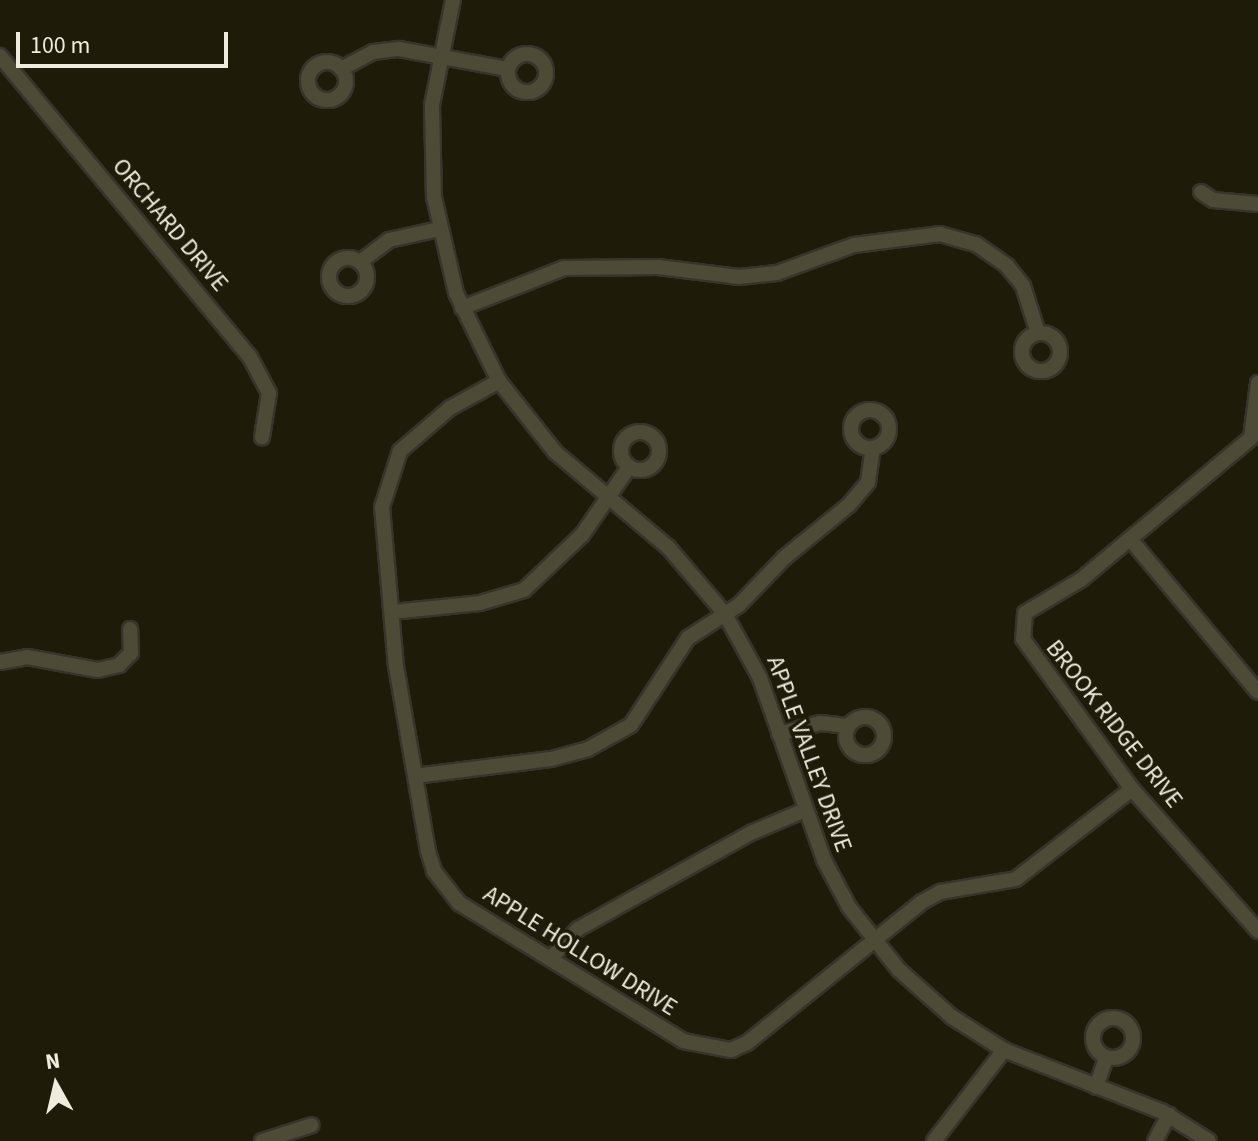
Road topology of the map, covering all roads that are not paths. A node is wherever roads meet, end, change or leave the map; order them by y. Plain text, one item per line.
1 (453, 0) edge
2 (0, 56) edge
3 (438, 57) junction
4 (341, 69) dead end
5 (508, 69) dead end
6 (1201, 192) dead end
7 (1258, 204) edge
8 (439, 229) junction
9 (360, 262) dead end
10 (462, 308) junction
11 (1038, 333) dead end
12 (499, 381) junction
13 (1258, 383) edge
14 (262, 437) dead end
15 (1254, 442) edge
16 (873, 448) dead end
17 (629, 467) dead end
18 (605, 497) junction
19 (1130, 539) junction
20 (392, 612) junction
21 (725, 614) junction
22 (130, 629) dead end
23 (0, 662) edge
24 (1258, 692) edge
25 (848, 726) dead end
26 (779, 734) junction
27 (415, 776) junction
28 (1132, 789) junction
29 (805, 810) junction
30 (1258, 931) edge
31 (874, 942) junction
32 (550, 959) junction
33 (1004, 1050) junction
34 (1106, 1058) dead end
35 (1096, 1087) junction
36 (1169, 1115) junction
37 (312, 1125) dead end
38 (262, 1141) edge
39 (934, 1141) edge
40 (1155, 1141) edge
41 (1209, 1141) edge

1 - 3 street, APPLE VALLEY DRIVE
2 - 14 street, ORCHARD DRIVE
3 - 4 street
3 - 5 street
3 - 8 street, APPLE VALLEY DRIVE
6 - 7 street
8 - 9 street
8 - 10 street, APPLE VALLEY DRIVE
10 - 11 street
10 - 12 street, APPLE VALLEY DRIVE
12 - 18 street, APPLE VALLEY DRIVE
12 - 20 street, APPLE HOLLOW DRIVE
13 - 15 street, BROOK RIDGE DRIVE
15 - 19 street, BROOK RIDGE DRIVE
16 - 21 street
17 - 18 street
18 - 20 street
18 - 21 street, APPLE VALLEY DRIVE
19 - 24 street
19 - 28 street, BROOK RIDGE DRIVE
20 - 27 street, APPLE HOLLOW DRIVE
21 - 26 street, APPLE VALLEY DRIVE
21 - 27 street
22 - 23 street
25 - 26 street
26 - 29 street, APPLE VALLEY DRIVE
27 - 32 street, APPLE HOLLOW DRIVE
28 - 30 street, BROOK RIDGE DRIVE
28 - 31 street, APPLE HOLLOW DRIVE
29 - 31 street, APPLE VALLEY DRIVE
29 - 32 street
31 - 32 street, APPLE HOLLOW DRIVE
31 - 33 street, APPLE VALLEY DRIVE
33 - 35 street, APPLE VALLEY DRIVE
33 - 39 street
34 - 35 street
35 - 36 street, APPLE VALLEY DRIVE
36 - 40 street
36 - 41 street, APPLE VALLEY DRIVE
37 - 38 street

